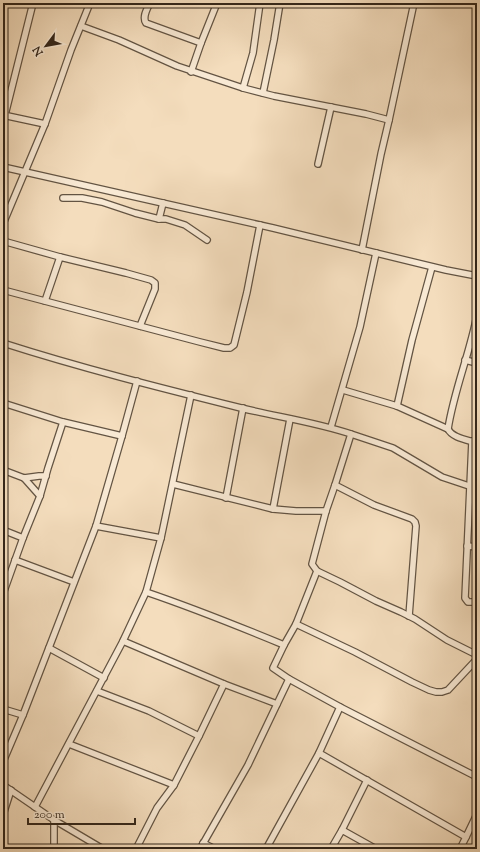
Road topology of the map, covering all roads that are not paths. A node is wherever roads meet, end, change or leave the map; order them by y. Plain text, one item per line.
1 (33, 3) edge
2 (90, 3) edge
3 (150, 3) edge
4 (217, 3) edge
5 (260, 3) edge
6 (280, 3) edge
7 (414, 3) edge
8 (81, 26) junction
9 (201, 43) junction
10 (191, 72) junction
11 (242, 88) junction
12 (263, 93) junction
13 (331, 107) junction
14 (4, 115) edge
15 (390, 120) junction
16 (45, 124) junction
17 (318, 164) dead end
18 (3, 167) edge
19 (25, 171) junction
20 (63, 198) dead end
21 (163, 203) junction
22 (159, 219) junction
23 (3, 224) edge
24 (260, 225) junction
25 (207, 240) dead end
26 (3, 241) edge
27 (362, 250) junction
28 (376, 253) junction
29 (60, 257) junction
30 (432, 267) junction
31 (477, 276) edge
32 (3, 290) edge
33 (45, 301) junction
34 (477, 315) edge
35 (140, 326) junction
36 (3, 343) edge
37 (465, 360) junction
38 (477, 363) edge
39 (137, 381) junction
40 (342, 390) junction
41 (191, 395) junction
42 (3, 403) edge
43 (398, 406) junction
44 (242, 408) junction
45 (450, 418) junction
46 (290, 419) junction
47 (63, 422) junction
48 (435, 423) junction
49 (331, 427) junction
50 (448, 429) junction
51 (351, 434) junction
52 (122, 436) junction
53 (474, 442) edge
54 (3, 470) edge
55 (46, 476) junction
56 (24, 478) junction
57 (172, 484) junction
58 (335, 485) junction
59 (469, 486) junction
60 (40, 496) junction
61 (226, 498) junction
62 (273, 509) junction
63 (326, 511) junction
64 (96, 526) junction
65 (3, 530) edge
66 (23, 538) junction
67 (160, 538) junction
68 (467, 546) junction
69 (477, 547) edge
70 (15, 560) junction
71 (316, 571) junction
72 (74, 582) junction
73 (4, 591) edge
74 (146, 592) junction
75 (477, 602) edge
76 (409, 616) junction
77 (296, 624) junction
78 (123, 641) junction
79 (284, 644) junction
80 (48, 648) junction
81 (477, 655) edge
82 (477, 659) edge
83 (104, 678) junction
84 (290, 679) junction
85 (224, 684) junction
86 (97, 690) junction
87 (277, 704) junction
88 (340, 707) junction
89 (3, 709) edge
90 (23, 716) junction
91 (199, 736) junction
92 (70, 744) junction
93 (319, 753) junction
94 (3, 762) edge
95 (477, 777) edge
96 (367, 780) junction
97 (3, 784) edge
98 (174, 785) junction
99 (10, 790) junction
100 (35, 807) junction
101 (477, 814) edge
102 (3, 815) edge
103 (54, 820) junction
104 (342, 830) junction
105 (466, 837) junction
106 (203, 843) junction
107 (54, 849) edge
108 (103, 849) edge
109 (136, 849) edge
110 (200, 849) edge
111 (215, 849) edge
112 (266, 849) edge
113 (331, 849) edge
114 (376, 849) edge
115 (460, 849) edge

1 - 14 street
2 - 8 street
3 - 9 street
4 - 9 street
5 - 11 street
6 - 12 street
7 - 15 street
8 - 10 street
8 - 16 street
9 - 10 street
10 - 11 street
11 - 12 street
12 - 13 street
13 - 15 street
13 - 17 street
14 - 16 street
15 - 27 street
16 - 19 street
18 - 19 street
19 - 21 street
19 - 23 street
20 - 22 street
21 - 22 street
21 - 24 street
22 - 25 street
24 - 27 street
24 - 35 street
26 - 29 street
27 - 28 street
28 - 30 street
28 - 40 street
29 - 33 street
29 - 35 street
30 - 31 street
30 - 43 street
32 - 33 street
33 - 35 street
34 - 37 street
36 - 39 street
37 - 38 street
37 - 45 street
39 - 41 street
39 - 52 street
40 - 43 street
40 - 49 street
41 - 44 street
41 - 57 street
42 - 47 street
43 - 48 street
44 - 46 street
44 - 61 street
45 - 48 street
45 - 50 street
46 - 49 street
46 - 62 street
47 - 52 street
47 - 55 street
48 - 50 street
49 - 51 street
50 - 53 street
51 - 58 street
51 - 59 street
52 - 64 street
53 - 59 street
54 - 56 street
55 - 56 street
55 - 60 street
56 - 60 street
57 - 61 street
57 - 67 street
58 - 63 street
58 - 76 street
59 - 68 street
60 - 66 street
61 - 62 street
62 - 63 street
63 - 71 street
64 - 67 street
64 - 72 street
65 - 66 street
66 - 70 street
67 - 74 street
68 - 69 street
68 - 75 street
70 - 72 street
70 - 73 street
71 - 76 street
71 - 77 street
72 - 80 street
74 - 78 street
74 - 79 street
76 - 81 street
77 - 79 street
77 - 82 street
78 - 83 street
78 - 85 street
79 - 84 street
80 - 83 street
80 - 90 street
83 - 86 street
84 - 87 street
84 - 88 street
85 - 87 street
85 - 91 street
86 - 91 street
86 - 92 street
87 - 106 street
88 - 93 street
88 - 95 street
89 - 90 street
90 - 94 street
91 - 98 street
92 - 98 street
92 - 100 street
93 - 96 street
93 - 112 street
96 - 104 street
96 - 105 street
97 - 99 street
98 - 109 street
99 - 100 street
99 - 102 street
100 - 103 street
101 - 105 street
103 - 107 street
103 - 108 street
104 - 113 street
104 - 114 street
105 - 115 street
106 - 110 street
106 - 111 street

